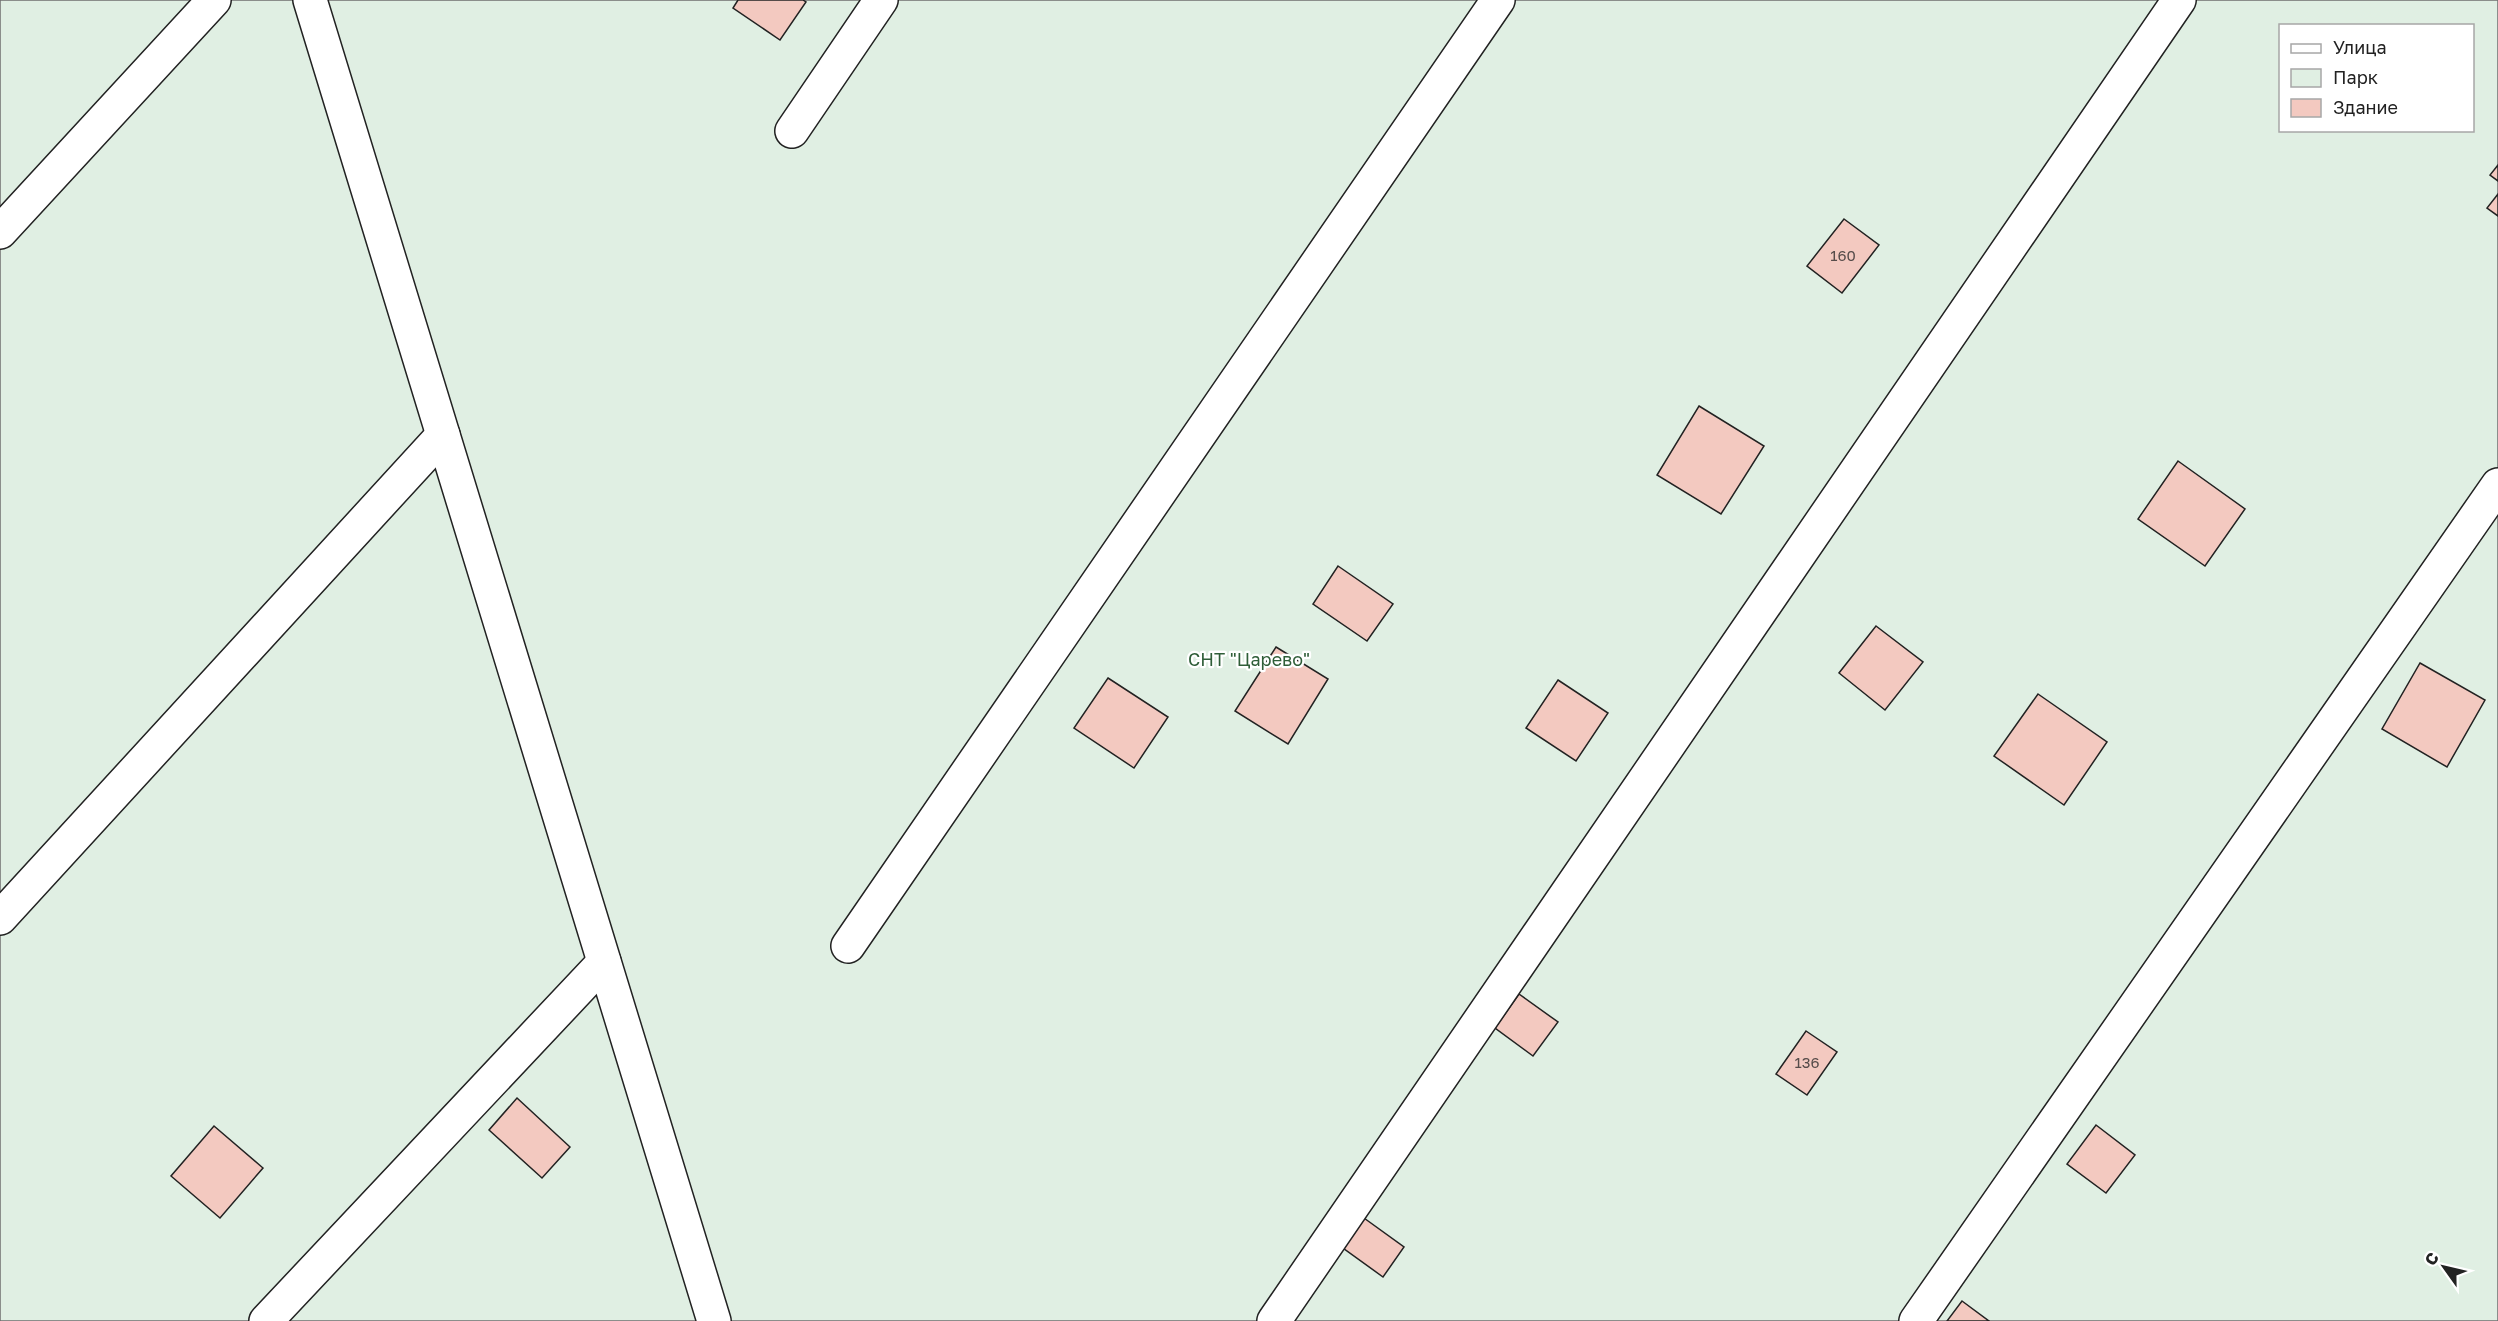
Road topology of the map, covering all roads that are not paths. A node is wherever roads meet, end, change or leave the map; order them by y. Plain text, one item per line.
1 (214, 0) edge
2 (310, 0) edge
3 (881, 0) edge
4 (1498, 0) edge
5 (2179, 0) edge
6 (792, 131) dead end
7 (0, 232) edge
8 (443, 435) junction
9 (2498, 484) edge
10 (0, 918) edge
11 (848, 946) dead end
12 (604, 962) junction
13 (266, 1321) edge
14 (714, 1321) edge
15 (1274, 1321) edge
16 (1916, 1321) edge

1 - 7 street
2 - 8 street
3 - 6 street
4 - 11 street
5 - 15 street
8 - 10 street
8 - 12 street
9 - 16 street
12 - 13 street
12 - 14 street

